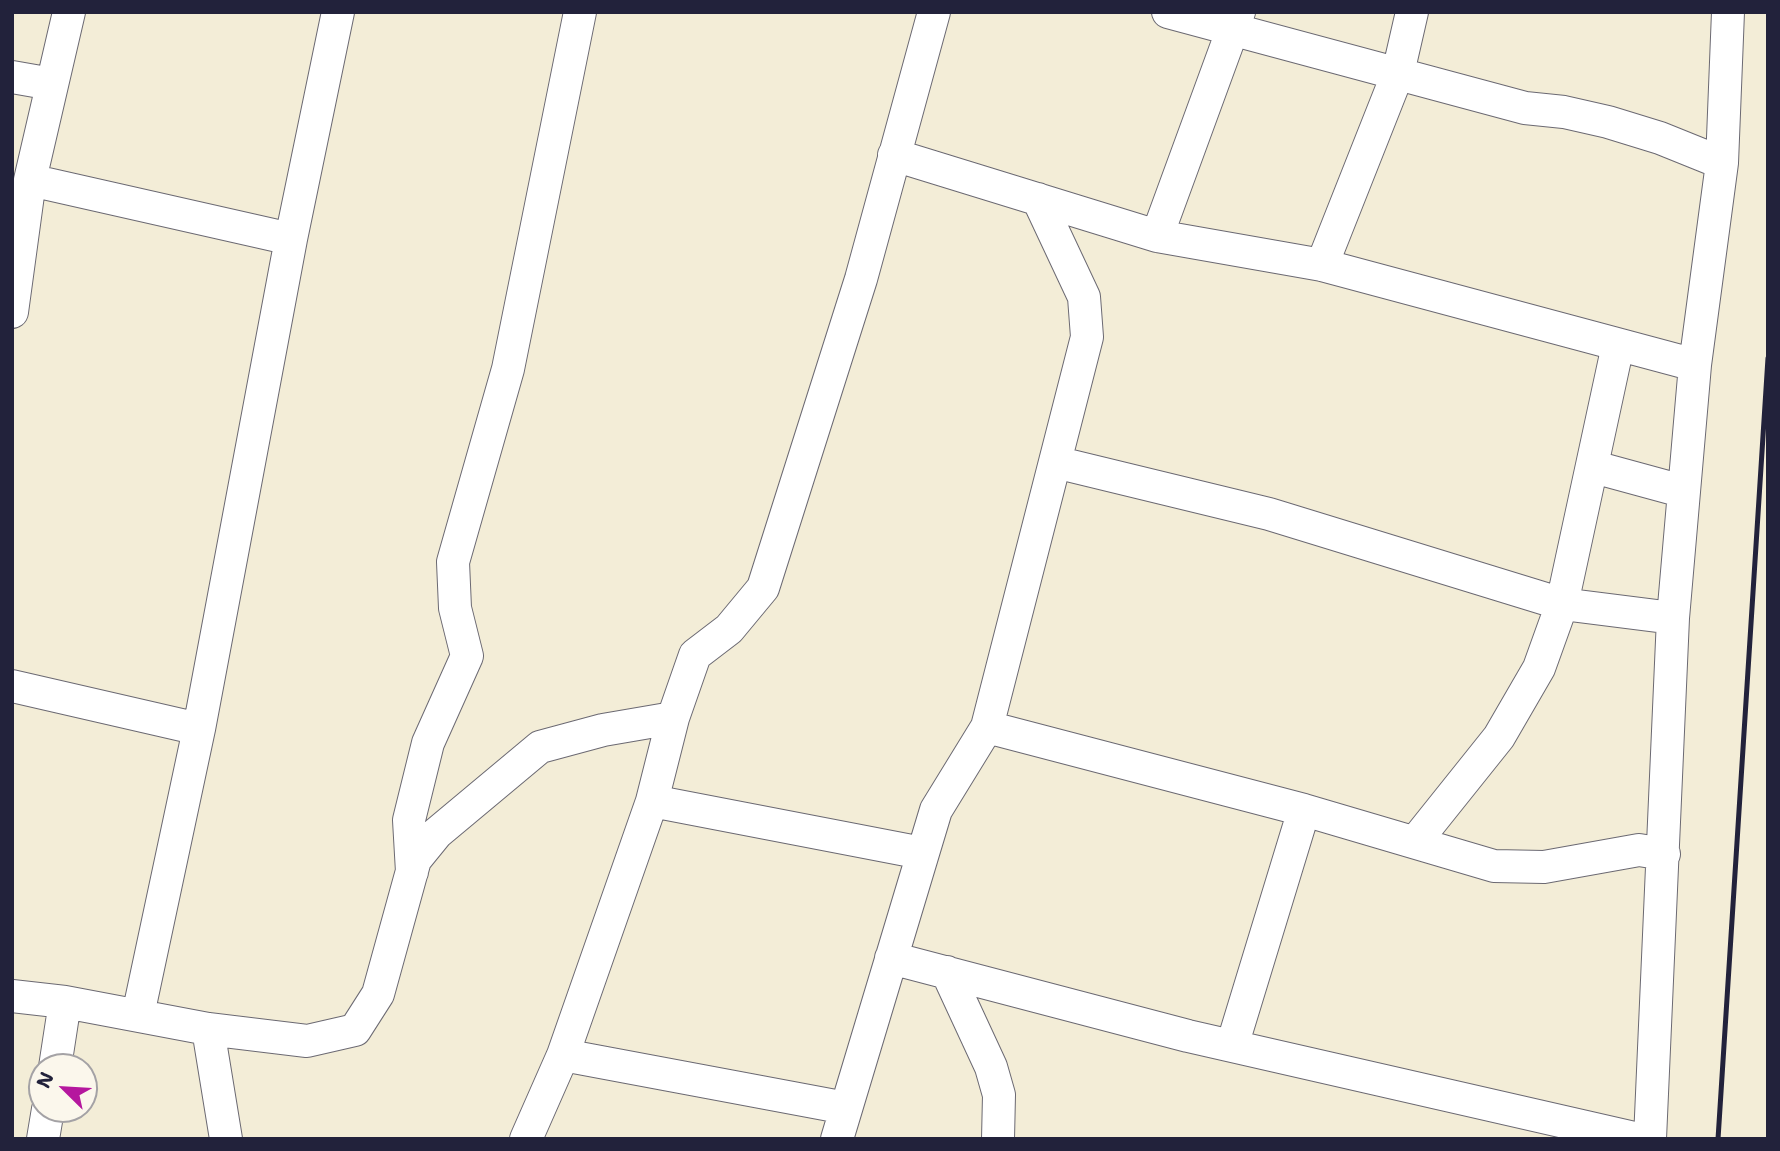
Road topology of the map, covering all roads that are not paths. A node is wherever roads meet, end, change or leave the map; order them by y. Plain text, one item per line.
1 (69, 12) edge
2 (338, 12) edge
3 (580, 12) edge
4 (934, 12) edge
5 (1168, 12) edge
6 (1412, 12) edge
7 (1728, 12) edge
8 (1236, 21) edge
9 (1398, 74) junction
10 (12, 77) edge
11 (52, 84) junction
12 (894, 156) junction
13 (1722, 163) junction
14 (30, 180) junction
15 (1038, 200) junction
16 (1157, 236) junction
17 (291, 239) junction
18 (1322, 265) junction
19 (12, 312) edge
20 (1618, 345) junction
21 (1695, 365) junction
22 (1055, 462) junction
23 (1594, 467) junction
24 (1682, 492) junction
25 (1562, 604) junction
26 (1673, 618) junction
27 (12, 686) edge
28 (673, 718) junction
29 (987, 727) junction
30 (199, 729) junction
31 (652, 801) junction
32 (1304, 810) junction
33 (1416, 842) junction
34 (922, 853) junction
35 (1664, 854) junction
36 (412, 873) junction
37 (891, 958) junction
38 (947, 972) junction
39 (12, 996) edge
40 (65, 1002) junction
41 (138, 1015) junction
42 (208, 1029) junction
43 (1231, 1046) junction
44 (57, 1053) edge
45 (562, 1055) junction
46 (846, 1108) junction
47 (1618, 1137) edge
48 (226, 1139) edge
49 (526, 1139) edge
50 (837, 1139) edge
51 (998, 1139) edge
52 (1650, 1139) edge

1 - 11 street
2 - 17 street
3 - 36 street
4 - 12 street
5 - 8 street
6 - 9 street
7 - 13 street
8 - 9 street
8 - 16 street
9 - 13 street
9 - 18 street
10 - 11 street
11 - 14 street
12 - 15 street
12 - 28 street
13 - 21 street
14 - 17 street
14 - 19 street
15 - 16 street
15 - 22 street
16 - 18 street
17 - 30 street
18 - 20 street
20 - 21 street
20 - 23 street
21 - 24 street
22 - 25 street
22 - 29 street
23 - 24 street
23 - 25 street
24 - 26 street
25 - 26 street
25 - 33 street
26 - 35 street
27 - 30 street
28 - 31 street
28 - 36 street
29 - 32 street
29 - 34 street
30 - 41 street
31 - 34 street
31 - 45 street
32 - 33 street
32 - 43 street
33 - 35 street
34 - 37 street
35 - 52 street
36 - 42 street
37 - 38 street
37 - 46 street
38 - 43 street
38 - 51 street
39 - 40 street
40 - 41 street
40 - 44 street
41 - 42 street
42 - 48 street
43 - 47 street
45 - 46 street
45 - 49 street
46 - 50 street

